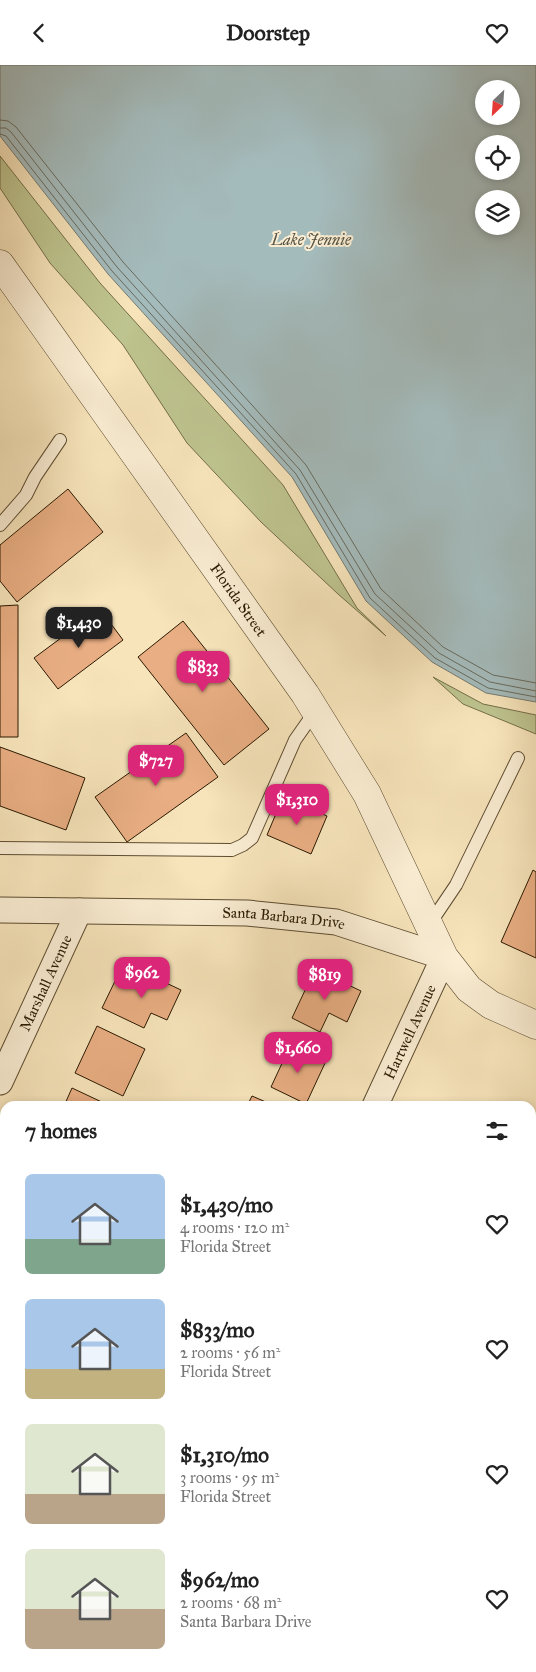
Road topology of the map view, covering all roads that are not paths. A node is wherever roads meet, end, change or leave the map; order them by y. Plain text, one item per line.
1 (0, 264) edge
2 (60, 440) dead end
3 (0, 525) edge
4 (316, 710) junction
5 (518, 759) dead end
6 (0, 848) edge
7 (0, 910) edge
8 (79, 911) junction
9 (429, 925) junction
10 (444, 957) junction
11 (536, 1025) edge
12 (0, 1082) edge
13 (377, 1101) edge

1 - 4 street, Florida Street
2 - 3 lane
4 - 6 lane
4 - 9 street, Florida Street
5 - 9 lane
7 - 8 street, Santa Barbara Drive
8 - 10 street, Santa Barbara Drive
8 - 12 street, Marshall Avenue
9 - 10 street, Florida Street
10 - 11 street
10 - 13 street, Hartwell Avenue

